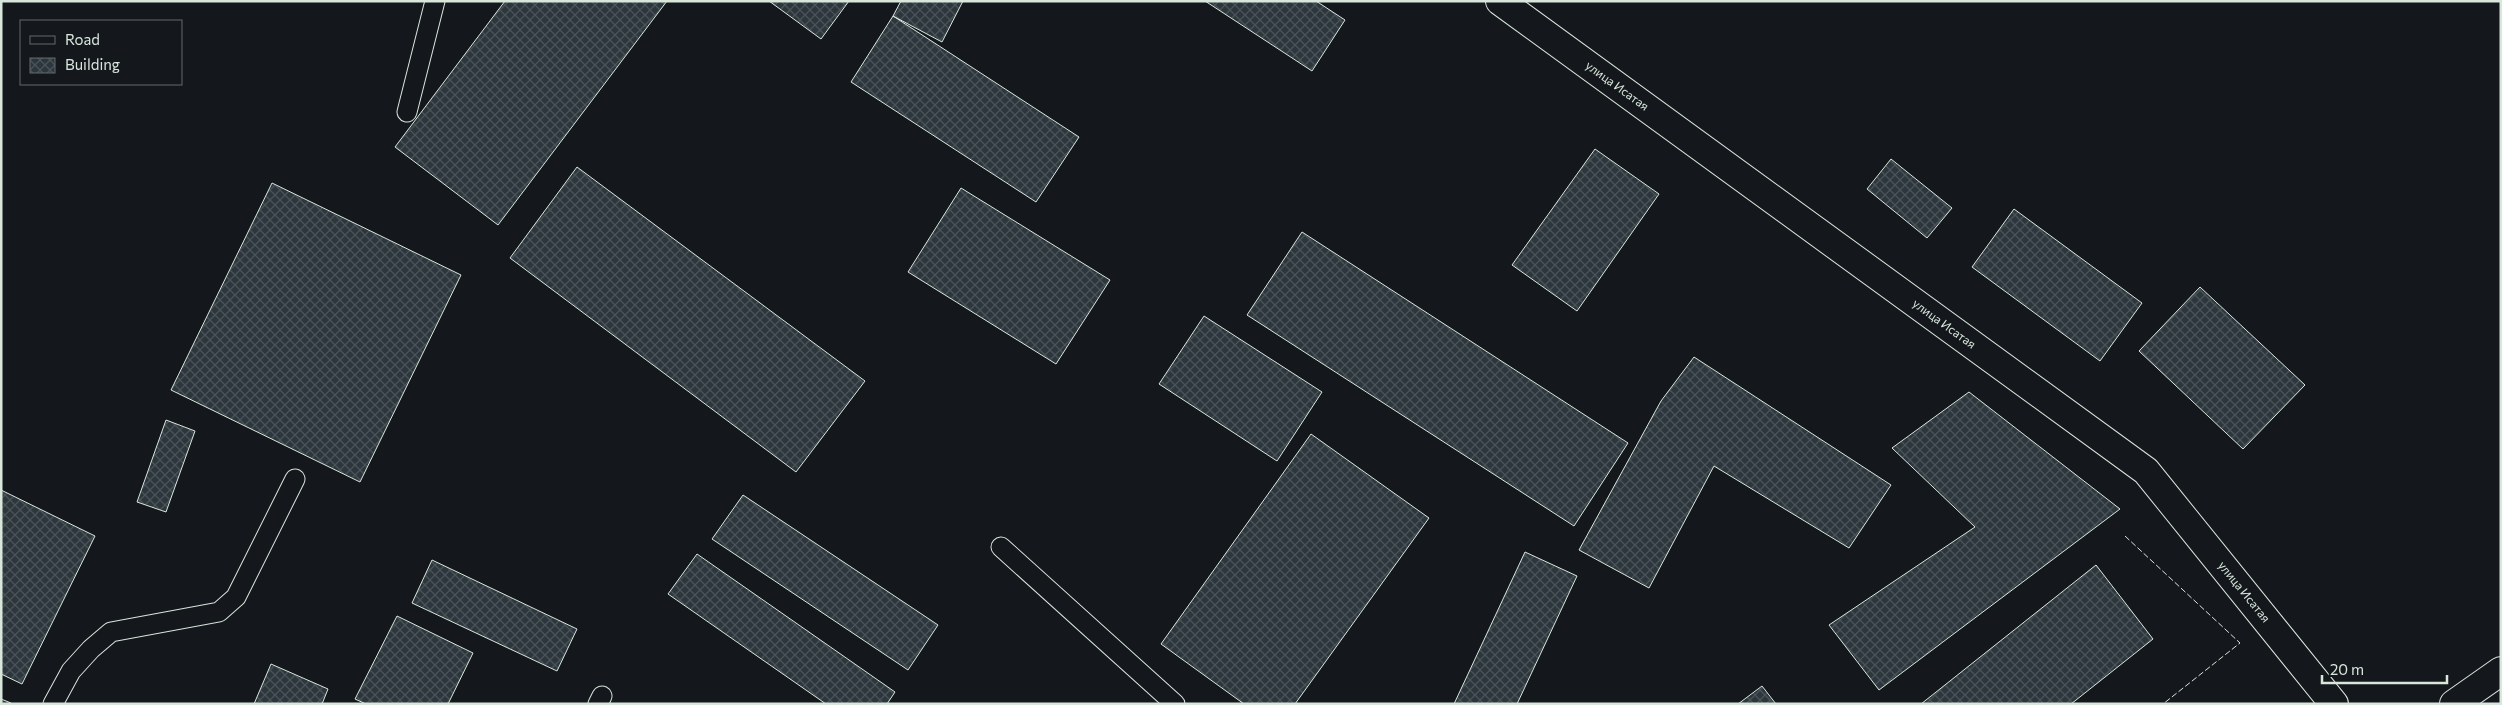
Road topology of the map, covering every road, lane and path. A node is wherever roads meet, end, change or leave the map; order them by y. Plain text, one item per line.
1 (435, 1) edge
2 (1500, 1) edge
3 (407, 112) dead end
4 (295, 479) dead end
5 (1001, 547) dead end
6 (2501, 671) edge
7 (53, 704) edge
8 (1175, 704) edge
9 (2334, 704) edge
10 (2454, 704) edge

1 - 3 lane
2 - 9 street, улица Исатая
4 - 7 lane
5 - 8 lane
6 - 10 street

